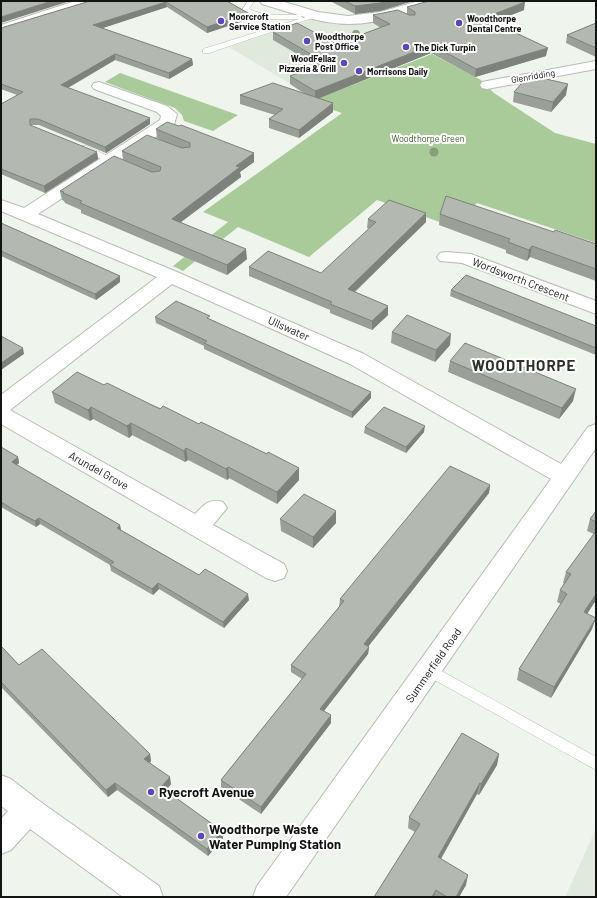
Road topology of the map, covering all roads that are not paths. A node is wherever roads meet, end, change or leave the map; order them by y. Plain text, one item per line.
1 (89, 1) edge
2 (252, 1) edge
3 (267, 1) edge
4 (434, 1) edge
5 (314, 16) junction
6 (1, 29) edge
7 (206, 51) dead end
8 (596, 65) edge
9 (579, 68) junction
10 (596, 80) edge
11 (487, 85) dead end
12 (99, 86) dead end
13 (77, 146) edge
14 (118, 163) junction
15 (1, 205) edge
16 (25, 215) junction
17 (446, 257) dead end
18 (170, 276) junction
19 (596, 308) edge
20 (1, 406) edge
21 (1, 414) edge
22 (596, 432) edge
23 (565, 476) junction
24 (215, 508) dead end
25 (198, 526) junction
26 (275, 571) dead end
27 (429, 670) junction
28 (596, 764) edge
29 (1, 788) edge
30 (28, 810) junction
31 (1, 840) edge
32 (148, 897) edge
33 (268, 897) edge

1 - 6 street
2 - 5 lane
3 - 5 street
4 - 5 street
5 - 7 lane
8 - 9 street, Glenridding
9 - 10 street
9 - 11 street, Glenridding
12 - 14 street
13 - 14 lane
14 - 16 street
15 - 16 street, Ullswater
16 - 18 street, Ullswater
17 - 19 street, Wordsworth Crescent
18 - 20 street
18 - 23 street, Ullswater
21 - 25 street, Arundel Grove
22 - 23 street, Summerfield Road
23 - 27 street, Summerfield Road
24 - 25 street
25 - 26 street, Arundel Grove
27 - 28 lane
27 - 33 street, Summerfield Road
29 - 30 street
30 - 31 street
30 - 32 street

